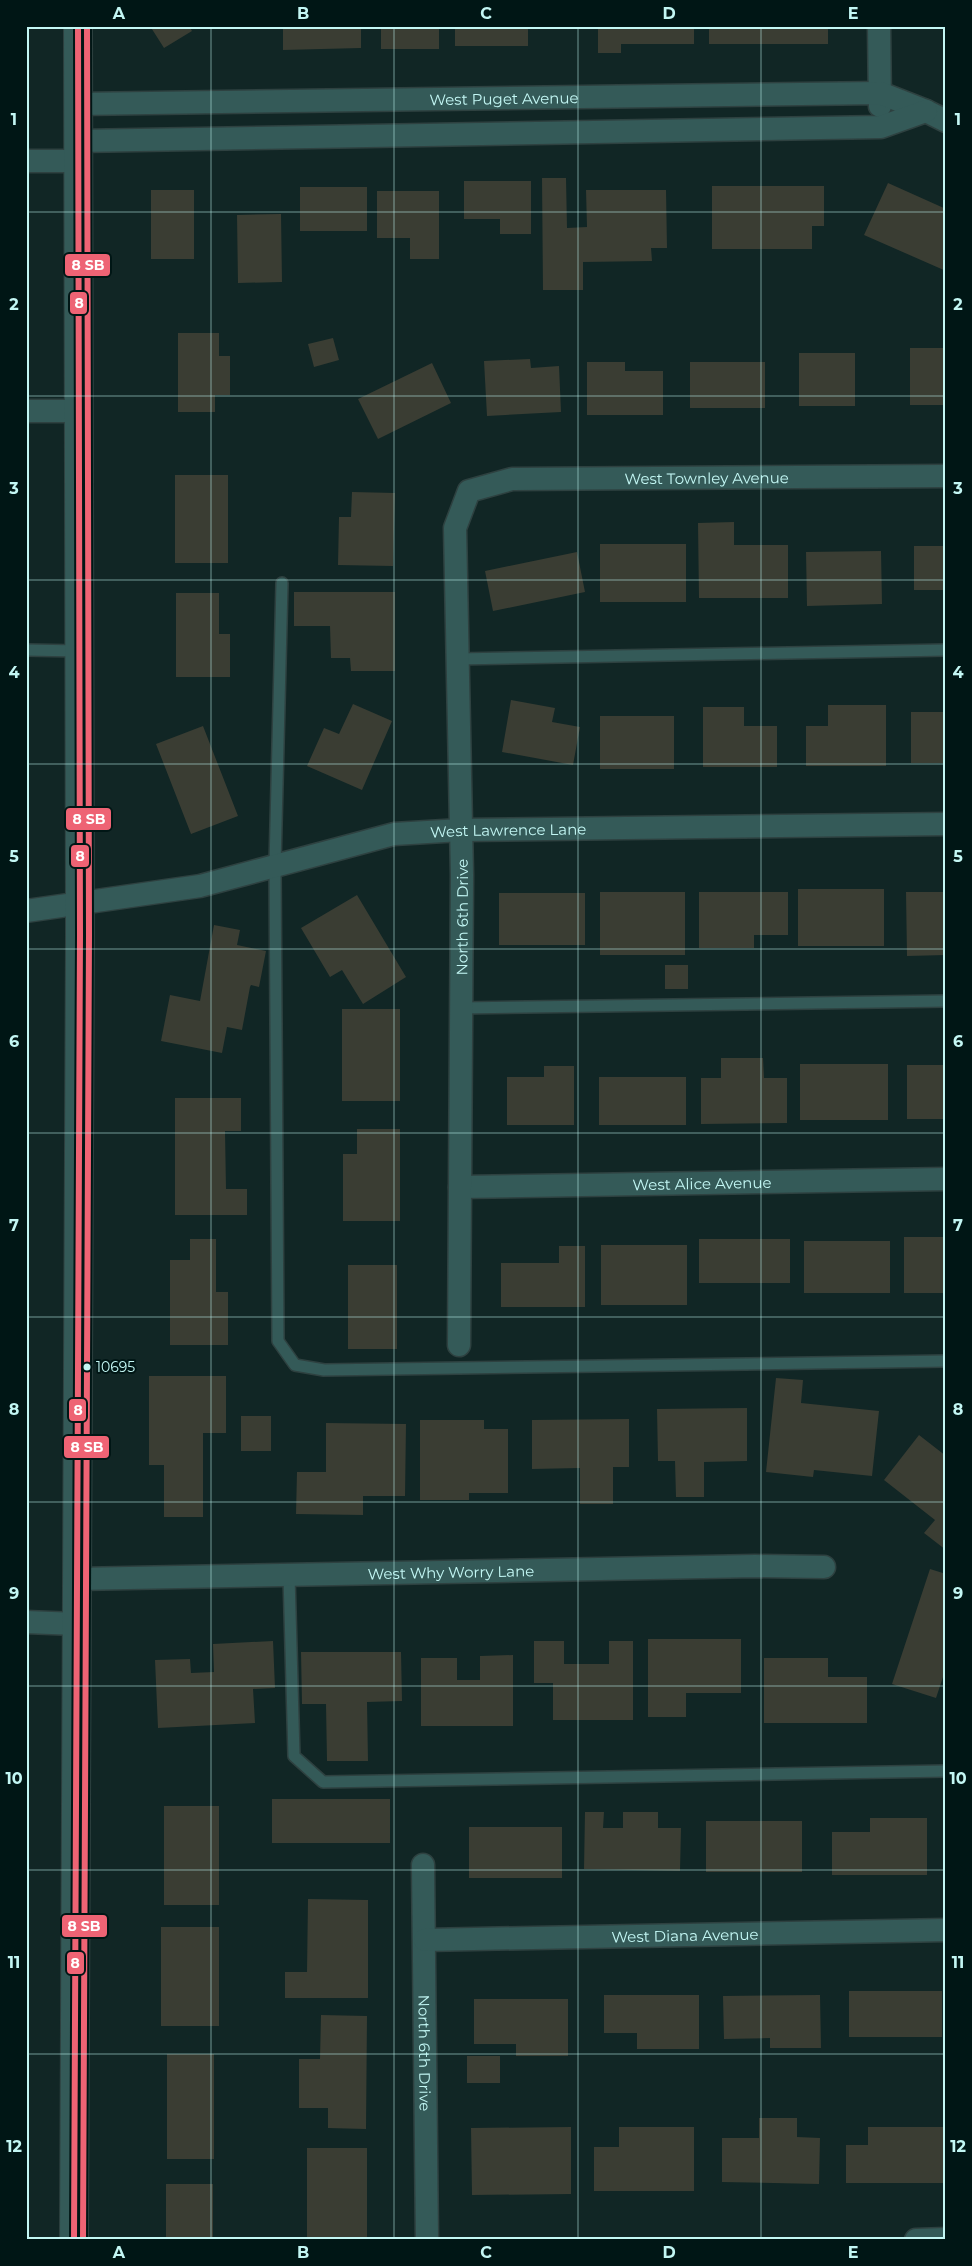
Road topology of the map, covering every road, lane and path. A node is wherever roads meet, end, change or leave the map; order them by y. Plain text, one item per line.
1 (78, 26) edge
2 (879, 26) edge
3 (880, 93) junction
4 (633, 96) junction
5 (78, 104) junction
6 (926, 111) junction
7 (946, 121) edge
8 (880, 127) junction
9 (633, 132) junction
10 (79, 151) junction
11 (26, 161) edge
12 (26, 411) edge
13 (79, 411) junction
14 (946, 476) edge
15 (469, 491) joint
16 (282, 583) dead end
17 (26, 650) edge
18 (946, 650) edge
19 (79, 651) junction
20 (458, 658) junction
21 (946, 824) edge
22 (461, 830) junction
23 (276, 865) junction
24 (80, 904) junction
25 (26, 911) edge
26 (946, 1001) edge
27 (461, 1008) junction
28 (946, 1179) edge
29 (460, 1187) junction
30 (459, 1346) dead end
31 (946, 1361) edge
32 (824, 1567) dead end
33 (290, 1576) junction
34 (77, 1579) junction
35 (26, 1622) edge
36 (76, 1624) junction
37 (946, 1771) edge
38 (423, 1866) dead end
39 (946, 1930) edge
40 (425, 1940) junction
41 (946, 2239) edge
42 (74, 2240) edge
43 (427, 2240) edge
44 (916, 2240) edge

1 - 5 main road
2 - 3 street
3 - 4 street, West Puget Avenue
3 - 6 street, West Puget Avenue
3 - 8 street
4 - 5 street, West Puget Avenue
4 - 9 street
5 - 10 main road
6 - 7 street, West Puget Avenue
6 - 8 street
8 - 9 street
9 - 10 street
10 - 11 street
10 - 13 main road
12 - 13 street
13 - 19 main road
14 - 15 street, West Townley Avenue
15 - 20 street, North 6th Drive
16 - 23 lane
17 - 19 lane
18 - 20 lane
19 - 24 main road
20 - 22 street, North 6th Drive
21 - 22 street, West Lawrence Lane
22 - 23 street, West Lawrence Lane
22 - 27 street, North 6th Drive
23 - 24 street, West Lawrence Lane
23 - 31 lane
24 - 25 street, West Lawrence Lane
24 - 34 main road
26 - 27 lane
27 - 29 street, North 6th Drive
28 - 29 street, West Alice Avenue
29 - 30 street, North 6th Drive
32 - 33 street, West Why Worry Lane
33 - 34 street, West Why Worry Lane
33 - 37 lane
34 - 36 main road
35 - 36 street
36 - 42 main road
38 - 40 street, North 6th Drive
39 - 40 street, West Diana Avenue
40 - 43 street, North 6th Drive
41 - 44 street

